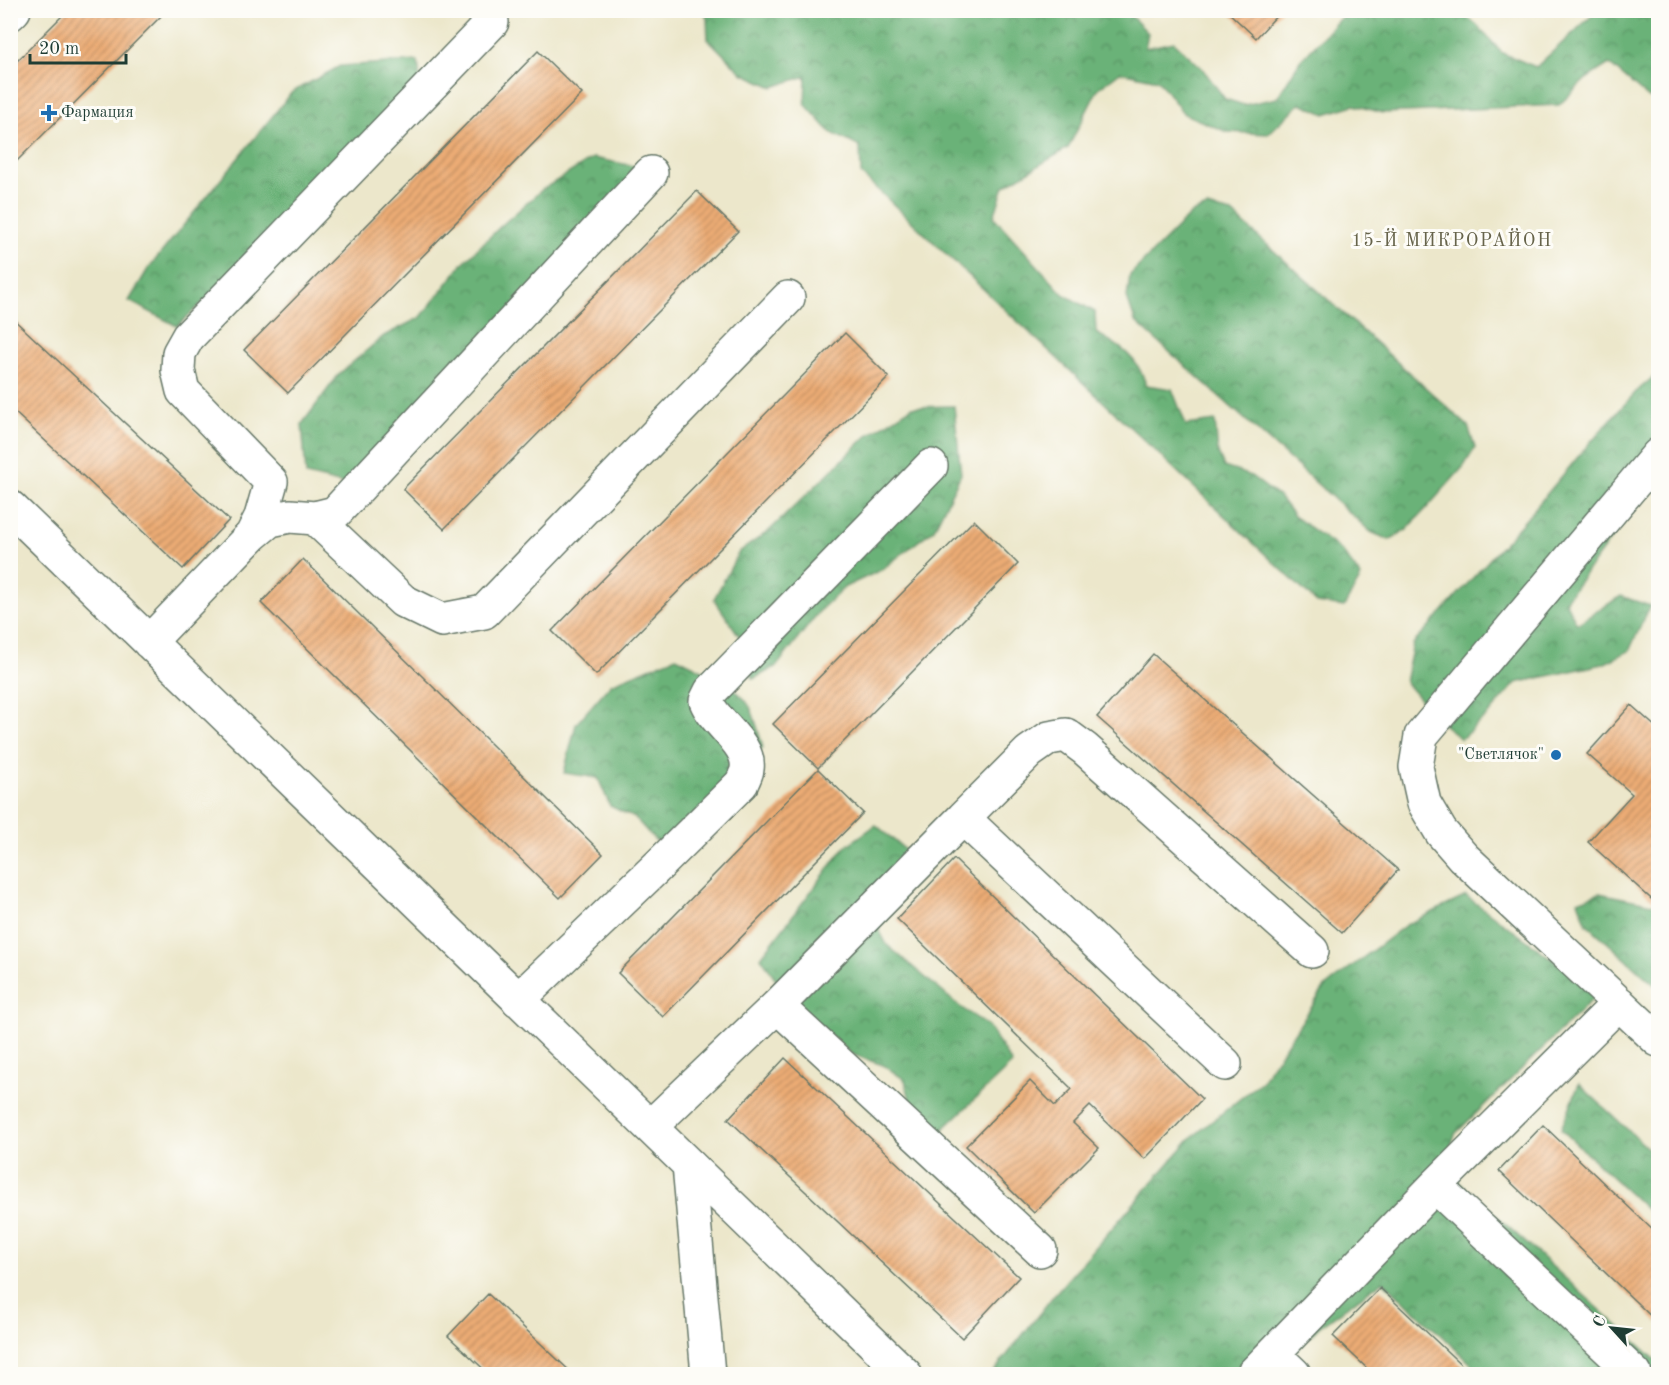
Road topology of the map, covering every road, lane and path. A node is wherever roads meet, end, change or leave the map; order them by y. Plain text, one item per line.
1 (14, 10) edge
2 (10, 14) edge
3 (492, 22) dead end
4 (651, 173) dead end
5 (788, 298) dead end
6 (1659, 456) edge
7 (931, 466) dead end
8 (10, 507) edge
9 (315, 518) junction
10 (252, 535) junction
11 (149, 642) junction
12 (963, 818) junction
13 (1312, 951) dead end
14 (518, 1000) junction
15 (1619, 1003) junction
16 (777, 1006) junction
17 (1659, 1040) edge
18 (1225, 1064) dead end
19 (650, 1127) junction
20 (689, 1165) junction
21 (1435, 1186) junction
22 (1040, 1250) dead end
23 (1273, 1368) edge
24 (708, 1374) edge
25 (905, 1374) edge
26 (1635, 1374) edge

1 - 2 street
3 - 10 street
4 - 9 street
5 - 9 street
6 - 15 street
7 - 14 street
8 - 11 street
9 - 10 street
10 - 11 street
11 - 14 street
12 - 13 street
12 - 16 street
12 - 18 street
14 - 19 street
15 - 17 street
15 - 21 street
16 - 19 street
16 - 22 street
19 - 20 street
20 - 24 street
20 - 25 street
21 - 23 street
21 - 26 street

